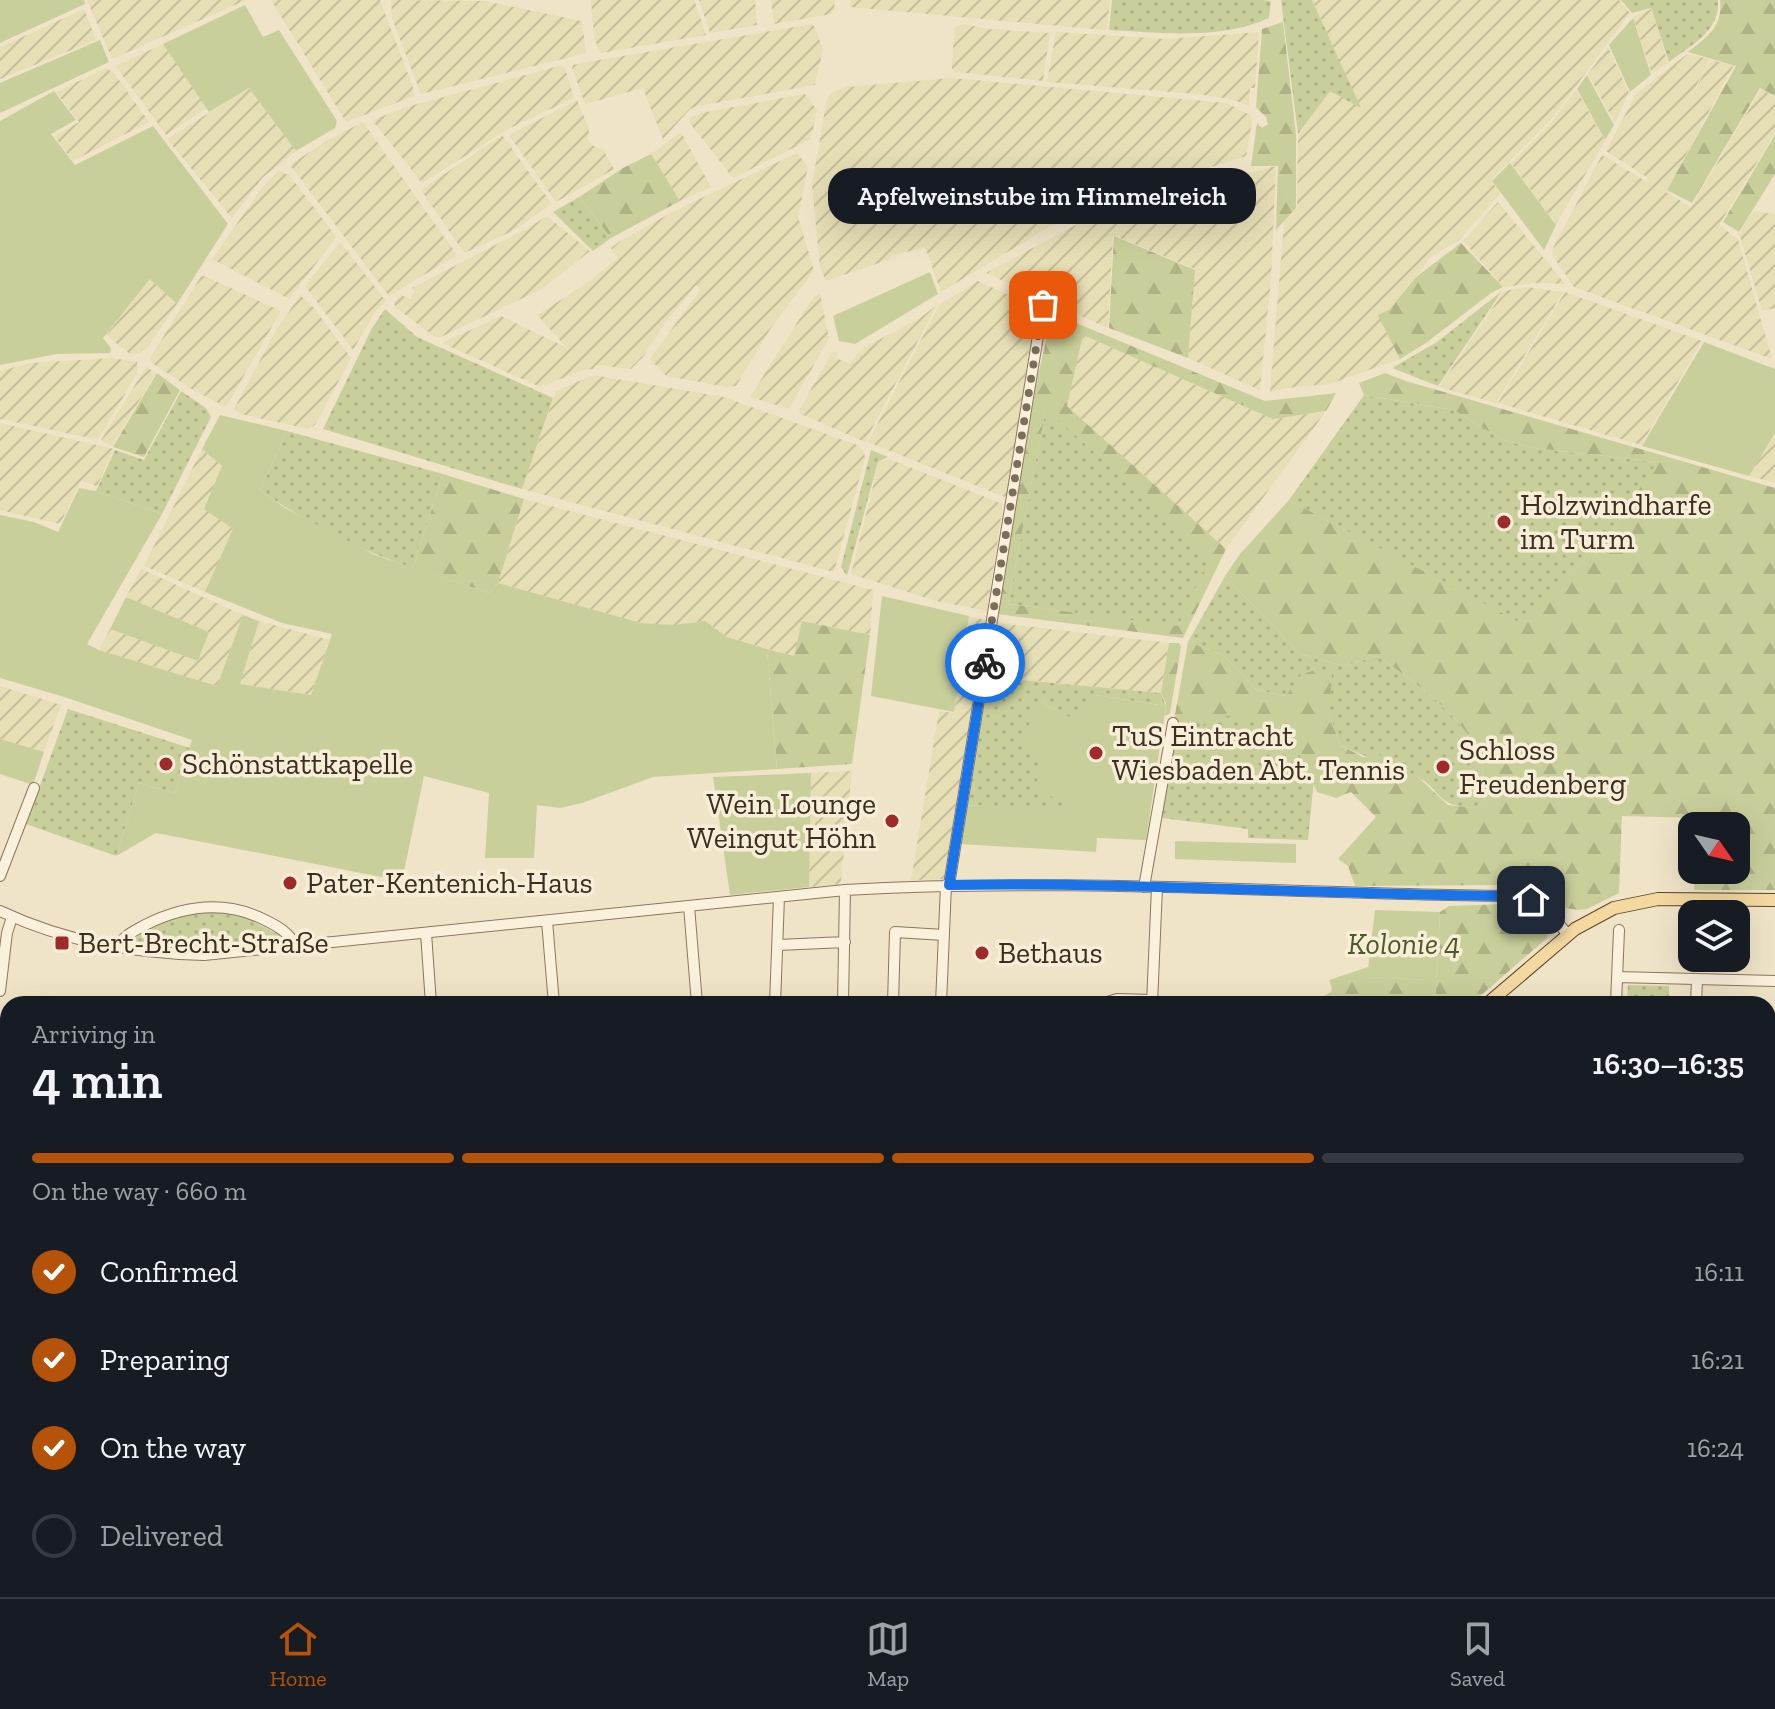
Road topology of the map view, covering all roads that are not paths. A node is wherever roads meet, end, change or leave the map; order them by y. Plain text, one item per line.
1 (1043, 305) dead end
2 (1173, 723) dead end
3 (34, 788) dead end
4 (0, 876) edge
5 (947, 885) junction
6 (1144, 887) junction
7 (1157, 887) junction
8 (845, 890) junction
9 (779, 897) junction
10 (1775, 900) edge
11 (689, 906) junction
12 (0, 911) edge
13 (12, 917) junction
14 (547, 921) junction
15 (1619, 930) dead end
16 (426, 933) junction
17 (944, 935) junction
18 (1568, 935) junction
19 (845, 942) junction
20 (295, 945) junction
21 (778, 945) junction
22 (117, 949) junction
23 (1617, 977) junction
24 (1697, 980) junction
25 (1775, 981) edge
26 (0, 991) edge
27 (430, 996) edge
28 (553, 996) edge
29 (696, 996) edge
30 (775, 996) edge
31 (843, 996) edge
32 (893, 996) edge
33 (941, 996) edge
34 (1151, 996) edge
35 (1496, 996) edge
36 (1616, 996) edge
37 (1696, 996) edge

1 - 5 street
2 - 6 street
3 - 4 street
5 - 6 street
5 - 8 street
5 - 17 street
6 - 7 street
7 - 18 street
7 - 34 street
8 - 9 street
8 - 19 street
9 - 11 street
9 - 21 street
10 - 18 main road
11 - 14 street
11 - 29 street
12 - 13 street
13 - 22 street
13 - 26 street
14 - 16 street
14 - 28 street
15 - 23 street
16 - 20 street
16 - 27 street
17 - 32 street
17 - 33 street
18 - 35 main road
19 - 21 street
19 - 31 street
20 - 22 street
20 - 22 street
21 - 30 street
23 - 24 street
23 - 36 street
24 - 25 street
24 - 37 street

